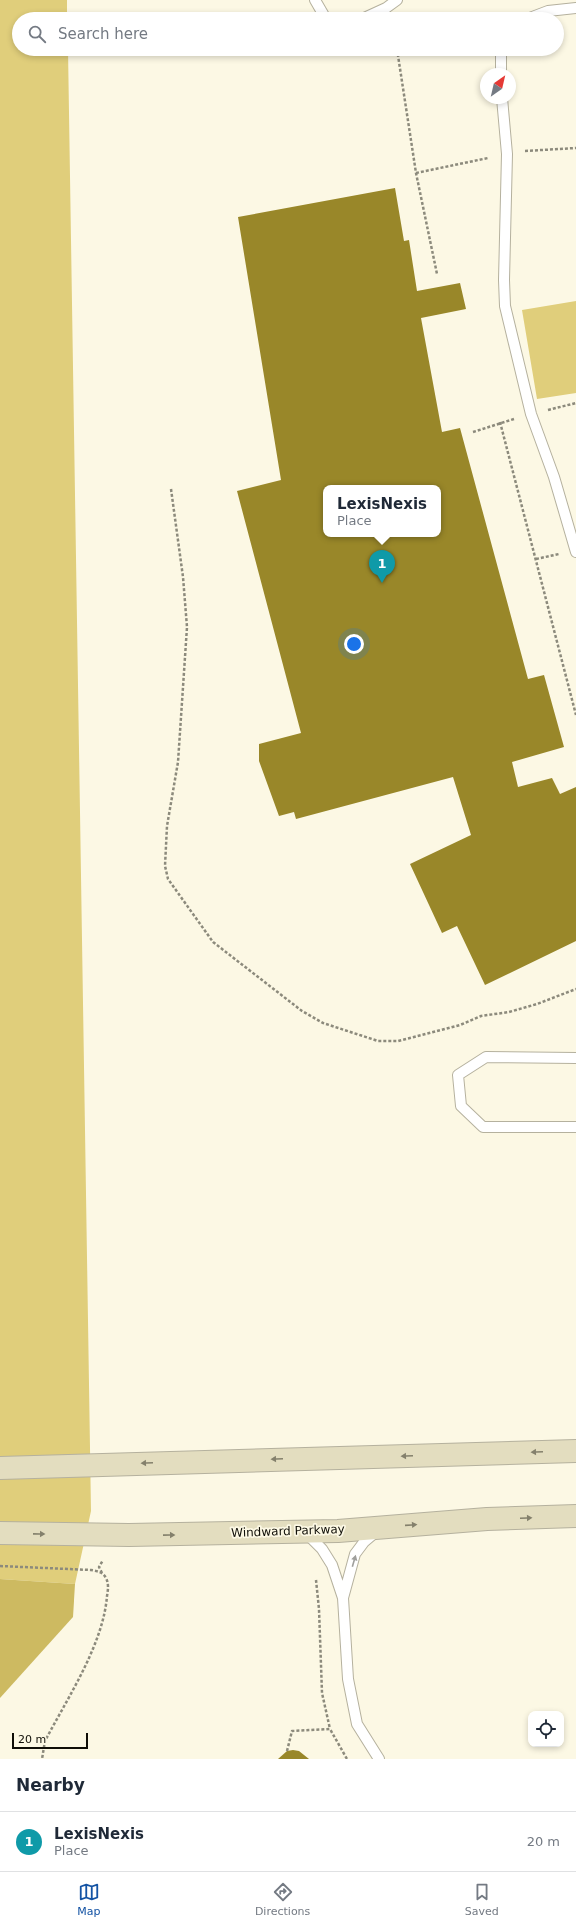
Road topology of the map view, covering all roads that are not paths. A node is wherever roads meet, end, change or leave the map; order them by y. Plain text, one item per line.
1 (316, 0) edge
2 (397, 0) edge
3 (576, 8) edge
4 (322, 12) edge
5 (377, 12) edge
6 (548, 12) edge
7 (501, 56) edge
8 (501, 68) edge
9 (503, 104) edge
10 (576, 552) edge
11 (576, 1058) edge
12 (576, 1128) edge
13 (576, 1450) edge
14 (0, 1468) edge
15 (576, 1516) edge
16 (381, 1528) junction
17 (305, 1532) junction
18 (0, 1533) edge
19 (342, 1598) junction
20 (379, 1759) edge

1 - 4 lane
2 - 5 lane
3 - 6 lane
7 - 8 lane
9 - 10 lane
11 - 12 lane
13 -> 14 main road
16 -> 15 main road, Windward Parkway
16 - 17 main road, Windward Parkway
19 -> 16 lane
18 -> 17 main road, Windward Parkway
17 - 19 lane
19 - 20 lane

